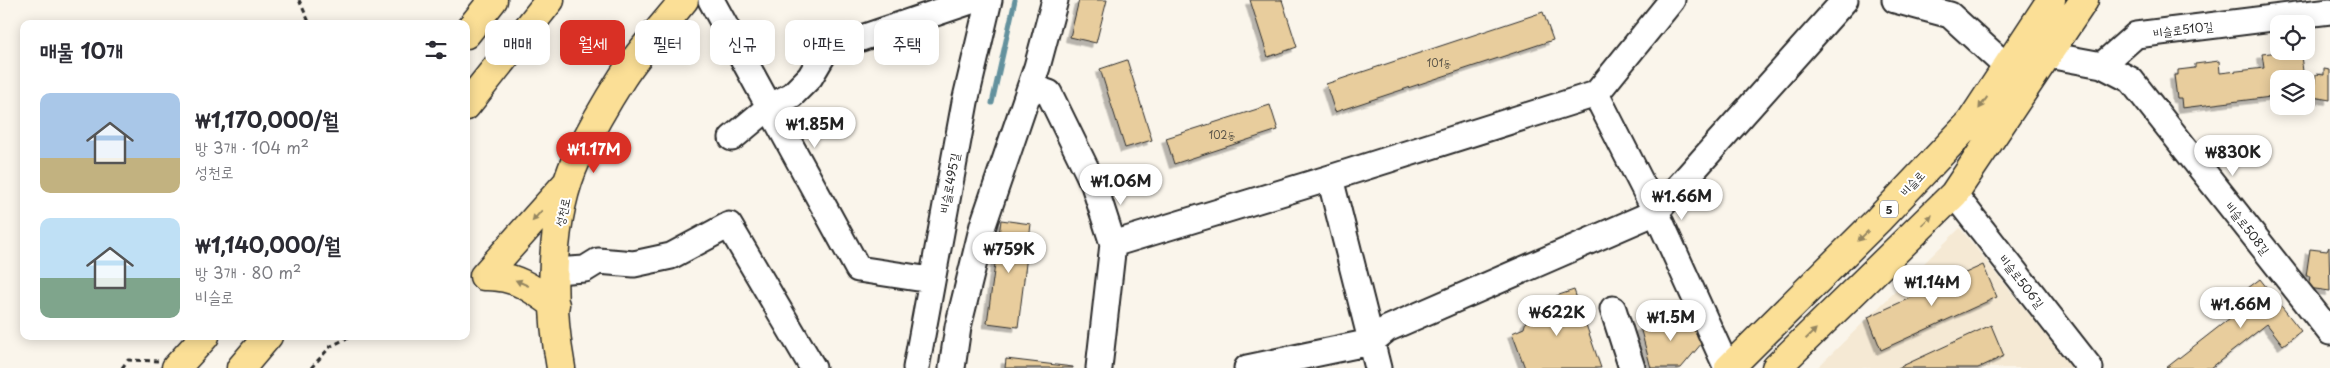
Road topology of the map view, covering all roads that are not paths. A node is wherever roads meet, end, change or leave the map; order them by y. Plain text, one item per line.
1 (493, 0) edge
2 (550, 0) edge
3 (684, 0) edge
4 (711, 0) edge
5 (974, 0) edge
6 (989, 0) edge
7 (1055, 0) edge
8 (1672, 0) edge
9 (1845, 0) edge
10 (1894, 0) edge
11 (2051, 0) edge
12 (2084, 0) edge
13 (2330, 12) edge
14 (470, 29) edge
15 (2052, 49) junction
16 (2102, 66) junction
17 (2007, 67) junction
18 (1031, 87) junction
19 (1596, 94) junction
20 (470, 101) edge
21 (769, 107) junction
22 (732, 138) dead end
23 (1330, 178) junction
24 (570, 179) junction
25 (1954, 194) junction
26 (1656, 212) junction
27 (1113, 244) junction
28 (553, 271) junction
29 (931, 280) junction
30 (555, 305) junction
31 (1613, 309) dead end
32 (1772, 327) junction
33 (2330, 332) edge
34 (199, 340) edge
35 (265, 340) edge
36 (1371, 342) junction
37 (168, 365) edge
38 (241, 368) edge
39 (561, 368) edge
40 (813, 368) edge
41 (916, 368) edge
42 (952, 368) edge
43 (1098, 368) edge
44 (1247, 368) edge
45 (1378, 368) edge
46 (1632, 368) edge
47 (1728, 368) edge
48 (1752, 368) edge
49 (1776, 368) edge
50 (2090, 368) edge

1 - 14 main road
2 - 20 main road
3 - 24 main road, 성천로
4 - 21 street
5 - 21 street
6 - 29 street, 비슬로495길
7 - 18 street
8 - 19 street
9 - 26 street
10 - 17 street
11 - 17 main road, 비슬로 / 5
12 - 15 main road
13 - 16 street, 비슬로510길
15 - 16 street
15 - 25 main road
16 - 33 street, 비슬로508길
17 -> 32 main road, 비슬로 / 5
18 - 27 street
18 - 42 street
19 - 23 street
19 - 26 street
21 - 22 street
21 - 29 street
23 - 27 street
23 - 36 street
24 - 28 main road, 성천로
24 - 30 main road
49 -> 25 main road
25 - 50 street, 비슬로506길
26 - 36 street
26 - 47 street
27 - 43 street
28 - 30 main road, 성천로
28 - 40 street
29 - 41 street, 비슬로495길
30 - 39 main road, 성천로
31 - 46 street
32 - 47 main road, 비슬로 / 5
32 - 48 main road
34 - 37 main road
35 - 38 main road
36 - 44 street
36 - 45 street

